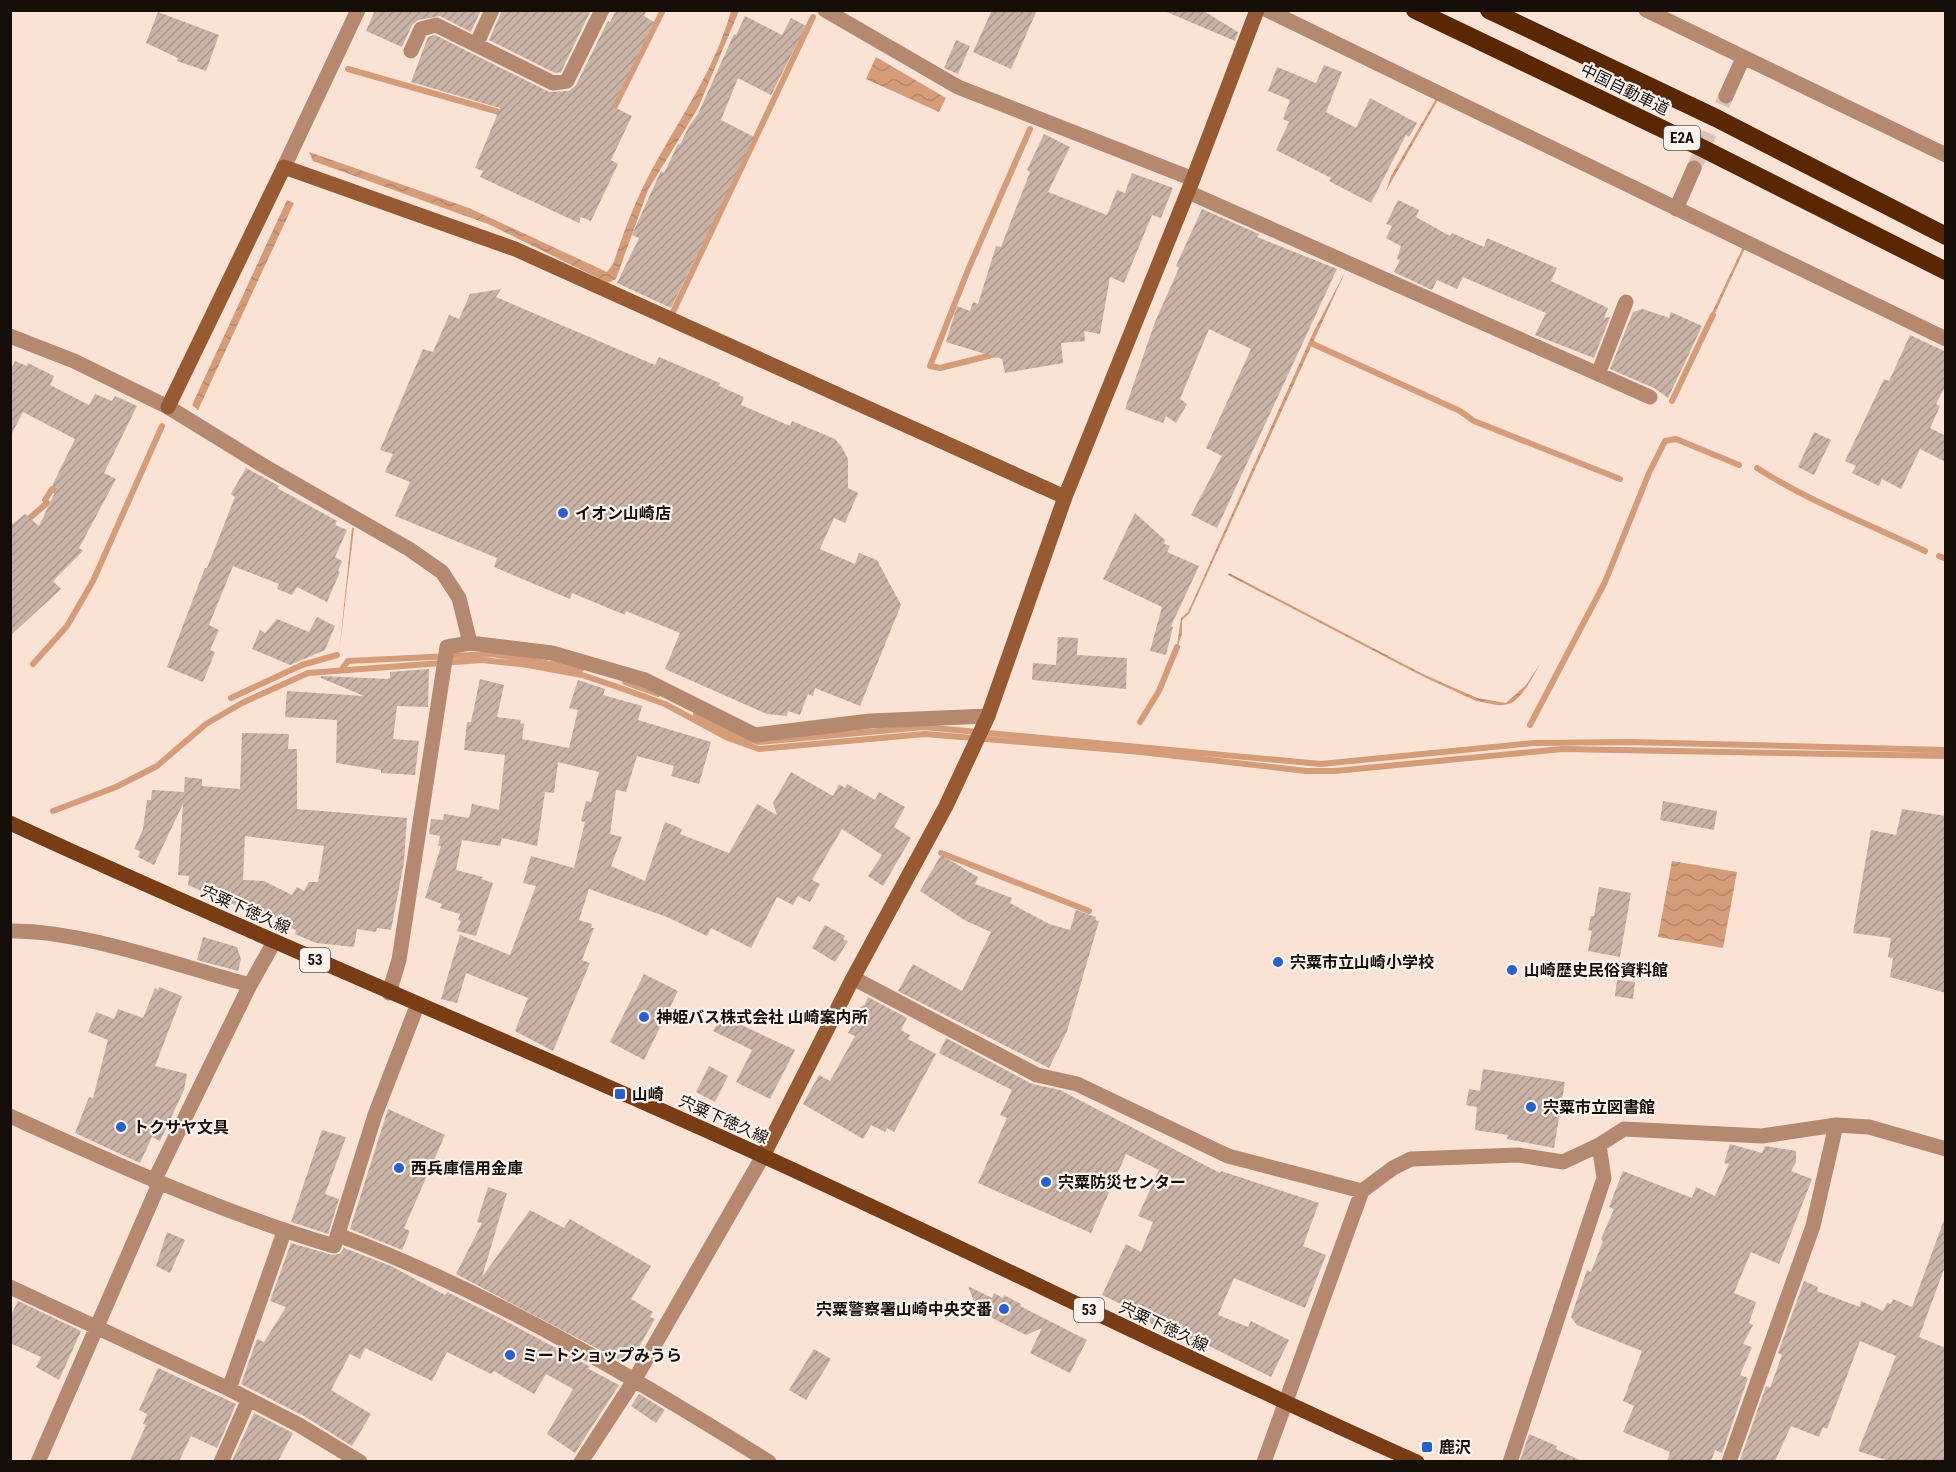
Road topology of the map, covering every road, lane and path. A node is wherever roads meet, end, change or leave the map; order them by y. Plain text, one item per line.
1 (358, 10) edge
2 (492, 10) edge
3 (602, 10) edge
4 (825, 10) edge
5 (1257, 10) edge
6 (1267, 10) edge
7 (1415, 10) edge
8 (1489, 10) edge
9 (1646, 10) edge
10 (476, 45) junction
11 (411, 51) dead end
12 (1743, 58) junction
13 (1725, 96) tunnel mouth
14 (1946, 155) edge
15 (284, 167) junction
16 (1694, 168) tunnel mouth
17 (1190, 185) junction
18 (1676, 209) junction
19 (1946, 236) edge
20 (1946, 271) edge
21 (1626, 302) dead end
22 (10, 336) edge
23 (1946, 339) edge
24 (1598, 374) junction
25 (1650, 397) dead end
26 (168, 407) junction
27 (1065, 497) junction
28 (470, 643) junction
29 (988, 716) junction
30 (10, 823) edge
31 (10, 931) edge
32 (274, 942) junction
33 (853, 978) junction
34 (249, 985) junction
35 (389, 993) junction
36 (417, 1006) junction
37 (10, 1116) edge
38 (1836, 1125) junction
39 (1599, 1145) junction
40 (1946, 1149) edge
41 (763, 1156) junction
42 (157, 1182) junction
43 (1362, 1191) junction
44 (284, 1232) junction
45 (338, 1235) junction
46 (10, 1287) edge
47 (98, 1326) junction
48 (635, 1379) junction
49 (229, 1389) junction
50 (248, 1401) junction
51 (1286, 1404) junction
52 (38, 1461) edge
53 (221, 1461) edge
54 (360, 1461) edge
55 (581, 1461) edge
56 (769, 1461) edge
57 (1264, 1461) edge
58 (1417, 1461) edge
59 (1510, 1461) edge
60 (1729, 1461) edge

1 - 15 street
2 - 10 street
3 - 10 street
4 - 17 street
5 - 17 street
6 - 18 street
7 - 20 highway, 中国自動車道 / E2A
8 - 19 highway, 中国自動車道 / E2A
9 - 12 street
10 - 11 street
12 - 13 street
12 - 14 street
15 - 26 street
15 - 27 street
16 - 18 street
17 - 24 street
17 - 27 street
18 - 23 street
21 - 24 street
22 - 26 street
24 - 25 street
26 - 28 street
27 - 29 street
28 - 29 street
28 - 35 street
29 - 33 street
30 - 32 main road, 宍粟下徳久線 / 53
31 - 34 street
32 - 34 street
32 - 35 main road, 宍粟下徳久線 / 53
33 - 41 street
33 - 43 street
34 - 42 street
35 - 36 main road, 宍粟下徳久線 / 53
36 - 41 main road, 宍粟下徳久線 / 53
36 - 45 street
37 - 42 street
38 - 39 street
38 - 40 street
38 - 60 street
39 - 43 street
39 - 59 street
41 - 48 street
41 - 51 main road, 宍粟下徳久線 / 53
42 - 44 street
42 - 47 street
43 - 51 street
44 - 45 street
44 - 49 street
45 - 48 street
46 - 47 street
47 - 49 street
47 - 52 street
48 - 55 street
48 - 56 street
49 - 50 street
50 - 53 street
50 - 54 street
51 - 57 street
51 - 58 main road, 宍粟下徳久線 / 53

